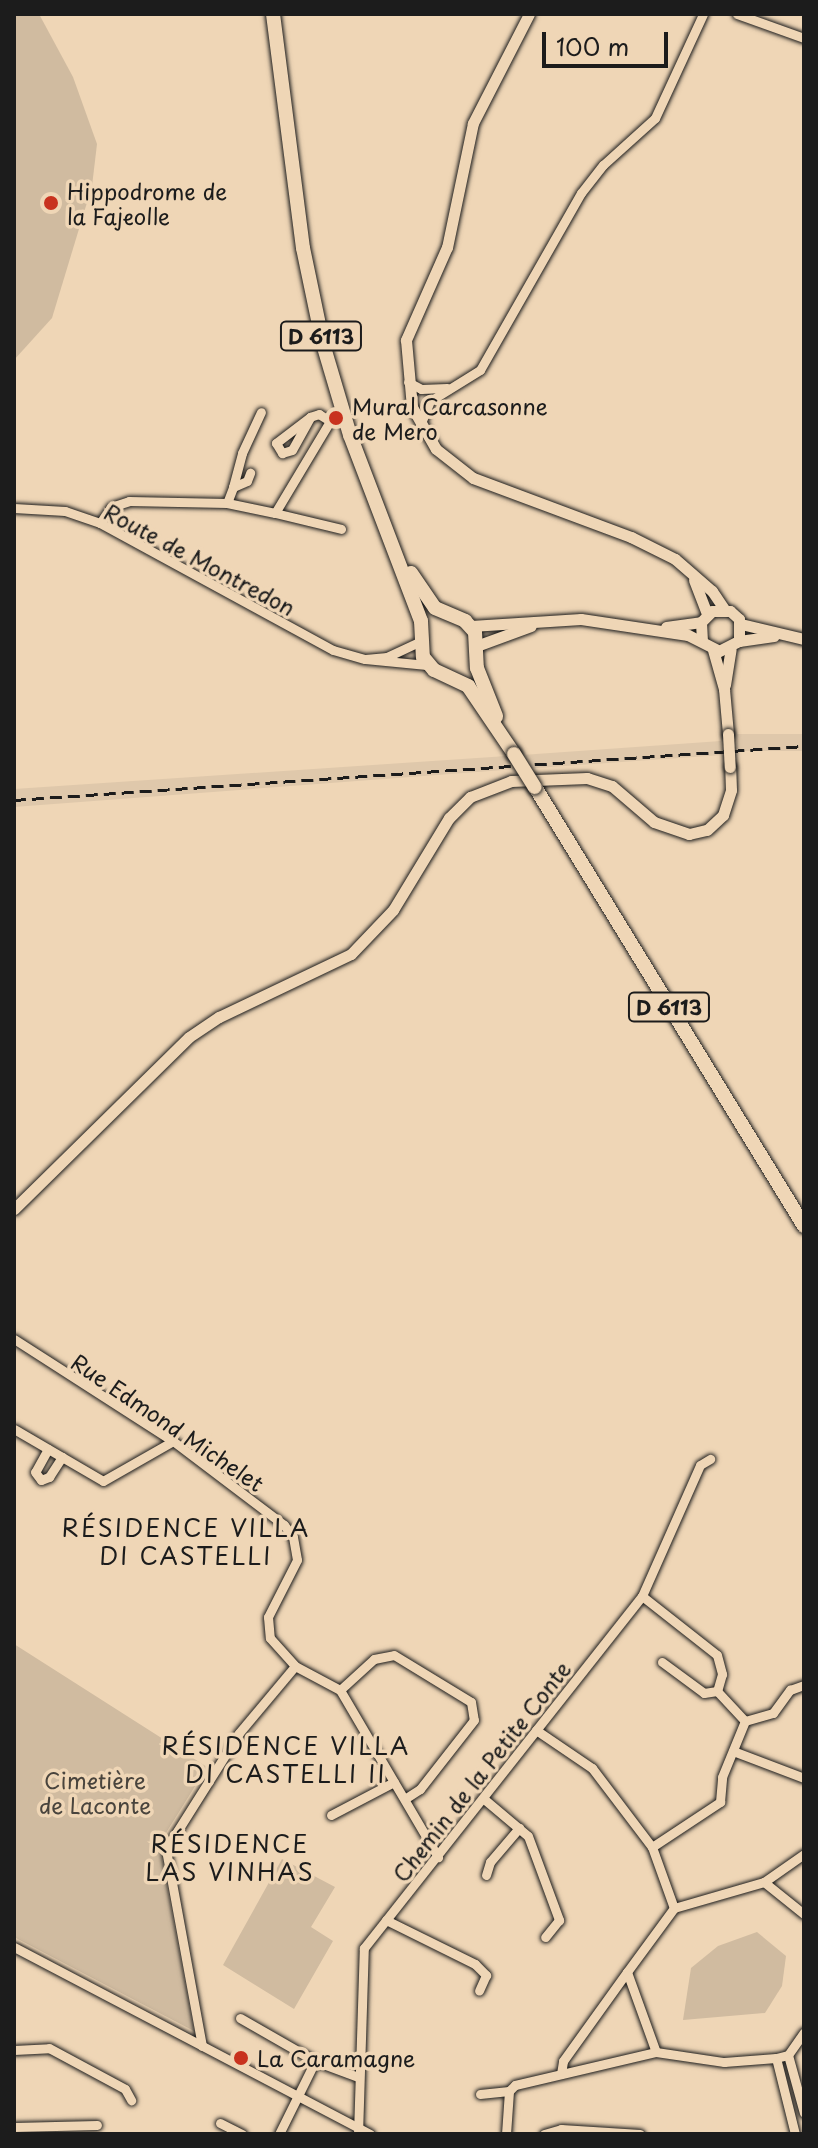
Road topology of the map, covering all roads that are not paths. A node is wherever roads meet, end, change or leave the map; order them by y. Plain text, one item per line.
1 (273, 14) edge
2 (529, 14) edge
3 (703, 14) edge
4 (737, 14) edge
5 (804, 38) edge
6 (406, 380) junction
7 (458, 387) junction
8 (421, 389) junction
9 (410, 401) junction
10 (430, 401) junction
11 (261, 412) dead end
12 (310, 417) dead end
13 (421, 427) junction
14 (250, 473) dead end
15 (233, 487) junction
16 (227, 503) junction
17 (14, 508) edge
18 (275, 513) junction
19 (100, 523) junction
20 (341, 529) dead end
21 (398, 552) junction
22 (689, 573) junction
23 (724, 609) junction
24 (449, 617) junction
25 (704, 618) junction
26 (544, 621) junction
27 (741, 624) junction
28 (471, 626) junction
29 (657, 629) junction
30 (786, 636) junction
31 (422, 638) junction
32 (804, 639) edge
33 (702, 641) junction
34 (735, 645) junction
35 (713, 650) junction
36 (478, 651) junction
37 (365, 659) junction
38 (427, 665) junction
39 (450, 675) junction
40 (724, 689) junction
41 (514, 754) junction
42 (14, 1209) edge
43 (804, 1226) edge
44 (14, 1339) edge
45 (14, 1429) edge
46 (173, 1441) junction
47 (48, 1449) junction
48 (62, 1457) junction
49 (710, 1459) dead end
50 (642, 1596) junction
51 (662, 1662) dead end
52 (295, 1666) junction
53 (804, 1685) edge
54 (340, 1690) junction
55 (717, 1691) junction
56 (745, 1721) junction
57 (536, 1730) junction
58 (733, 1751) junction
59 (804, 1778) edge
60 (394, 1782) junction
61 (406, 1798) junction
62 (484, 1799) junction
63 (331, 1815) dead end
64 (519, 1828) junction
65 (652, 1847) junction
66 (804, 1854) edge
67 (438, 1857) junction
68 (486, 1875) dead end
69 (764, 1882) junction
70 (674, 1908) junction
71 (804, 1914) edge
72 (386, 1920) junction
73 (545, 1937) dead end
74 (14, 1947) edge
75 (627, 1972) junction
76 (479, 1991) dead end
77 (240, 2018) dead end
78 (804, 2032) edge
79 (202, 2046) junction
80 (14, 2050) edge
81 (656, 2052) junction
82 (788, 2055) junction
83 (776, 2058) junction
84 (315, 2061) junction
85 (561, 2074) junction
86 (358, 2077) junction
87 (509, 2091) junction
88 (297, 2094) junction
89 (480, 2094) dead end
90 (131, 2100) dead end
91 (804, 2111) edge
92 (220, 2123) dead end
93 (97, 2125) dead end
94 (14, 2127) edge
95 (358, 2130) edge
96 (242, 2134) edge
97 (279, 2134) edge
98 (370, 2134) edge
99 (506, 2134) edge
100 (544, 2134) edge
101 (640, 2134) edge
102 (795, 2134) edge

1 - 21 main road, D 6113
2 - 6 street
3 - 7 street
4 - 5 street
6 - 8 street
6 - 9 street
7 - 8 street
7 - 10 street
8 - 9 street
9 - 10 street
9 - 13 street
10 - 13 street
11 - 15 street
12 - 18 street
13 - 22 street
14 - 15 street
15 - 16 street
16 - 18 street
16 - 19 street
17 - 19 street, Route de Montredon
18 - 20 street
19 - 37 street, Route de Montredon
21 - 24 main road, D 6113
21 - 31 main road, D 6113
22 - 23 street
22 - 25 street
23 - 25 street
23 - 27 street
24 - 28 main road
24 - 31 main road
25 - 29 street
25 - 33 street
26 - 28 street
26 - 29 street
26 - 36 street
27 - 30 street
27 - 34 street
28 - 36 main road
29 - 33 street
30 - 32 street
30 - 34 street
31 - 37 street
31 - 38 main road
33 - 35 street
34 - 35 street
34 - 40 street
35 - 40 street
36 - 39 main road
36 - 41 main road, D 6113
37 - 38 street, Route de Montredon
38 - 39 main road
39 - 41 main road, D 6113
40 - 42 street, bridge
41 - 43 main road, D 6113, bridge
44 - 46 street, Rue Edmond Michelet
45 - 47 street
46 - 48 street
46 - 52 street, Rue Edmond Michelet
47 - 48 street
47 - 48 street
49 - 50 street, Chemin de la Petite Conte
50 - 55 street
50 - 57 street, Chemin de la Petite Conte
51 - 55 street
52 - 54 street
52 - 79 street
53 - 56 street
54 - 60 street
54 - 61 street
55 - 56 street
56 - 58 street
57 - 62 street, Chemin de la Petite Conte
57 - 65 street
58 - 59 street
58 - 65 street
60 - 61 street
60 - 63 street
61 - 67 street
62 - 64 street
62 - 67 street, Chemin de la Petite Conte
64 - 68 street
64 - 73 street
65 - 70 street
66 - 69 street
67 - 72 street, Chemin de la Petite Conte
69 - 70 street
69 - 71 street
70 - 75 street
72 - 76 street
72 - 86 street, Chemin de la Petite Conte
74 - 79 street
75 - 81 street
75 - 85 street
77 - 84 street
78 - 82 street
79 - 88 street
80 - 90 street
81 - 83 street
81 - 85 street
82 - 83 street
82 - 91 street
83 - 102 street
84 - 86 street
84 - 88 street
85 - 87 street
86 - 95 street, Chemin de la Petite Conte
87 - 89 street
87 - 99 street
88 - 95 street
88 - 97 street
92 - 96 street
93 - 94 street
95 - 98 street
100 - 101 street

